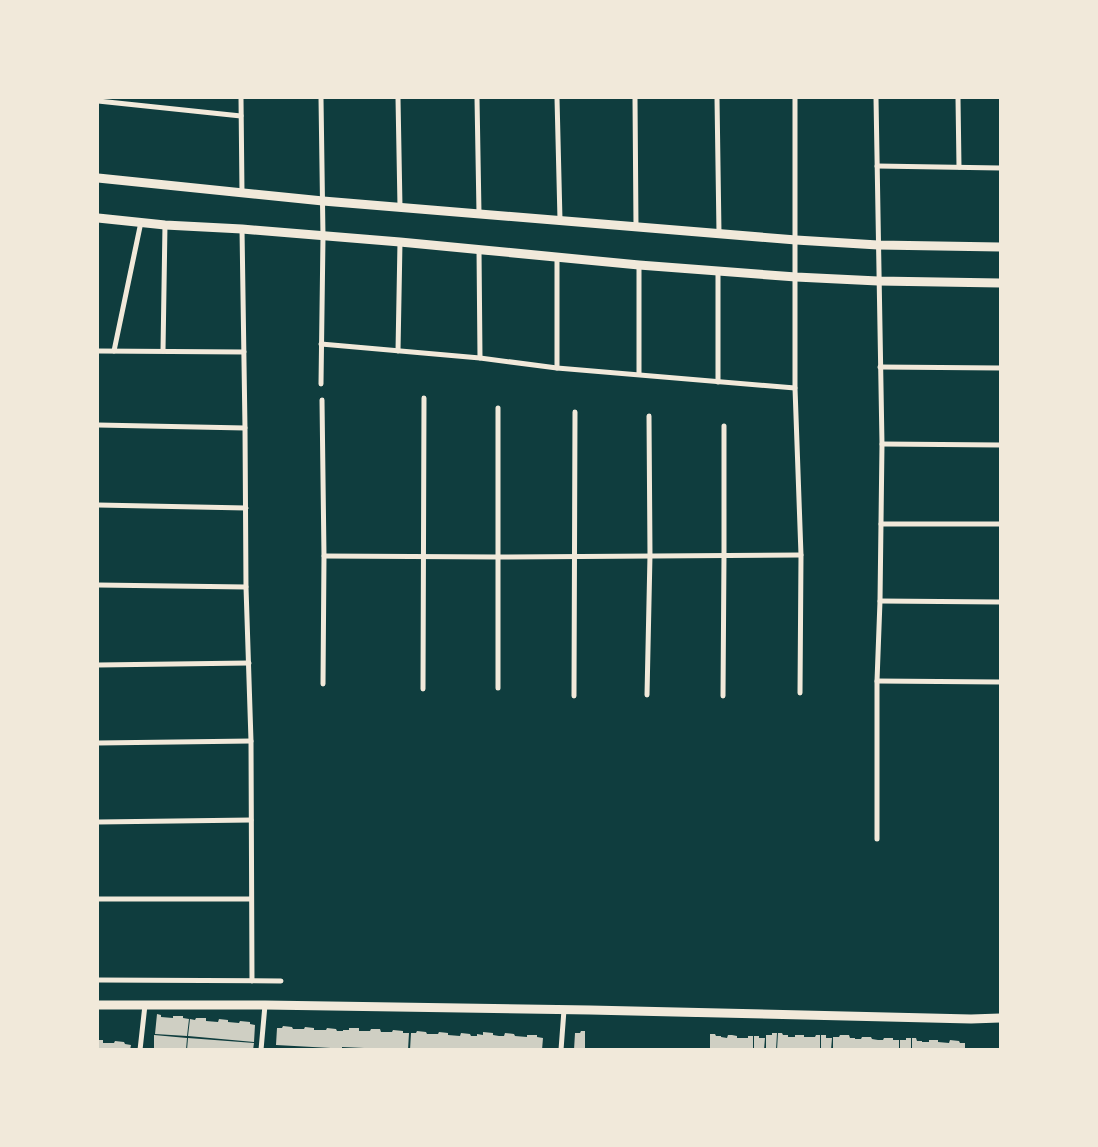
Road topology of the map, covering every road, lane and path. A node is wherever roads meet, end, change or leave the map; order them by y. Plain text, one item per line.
1 (241, 98) edge
2 (321, 98) edge
3 (398, 98) edge
4 (477, 98) edge
5 (557, 98) edge
6 (636, 98) edge
7 (717, 98) edge
8 (795, 98) edge
9 (876, 98) edge
10 (958, 98) edge
11 (98, 101) edge
12 (241, 116) junction
13 (877, 166) junction
14 (959, 167) junction
15 (1000, 168) edge
16 (98, 178) edge
17 (242, 193) junction
18 (323, 201) junction
19 (400, 207) junction
20 (480, 213) junction
21 (98, 218) edge
22 (560, 220) junction
23 (141, 222) junction
24 (165, 225) junction
25 (636, 227) junction
26 (242, 229) junction
27 (719, 233) junction
28 (323, 237) junction
29 (796, 240) junction
30 (400, 242) junction
31 (878, 245) junction
32 (1000, 247) edge
33 (479, 249) junction
34 (557, 256) junction
35 (638, 265) junction
36 (718, 271) junction
37 (796, 278) junction
38 (878, 281) junction
39 (1000, 283) edge
40 (321, 344) junction
41 (98, 350) edge
42 (114, 351) junction
43 (163, 351) junction
44 (398, 351) junction
45 (244, 352) junction
46 (480, 358) junction
47 (880, 367) junction
48 (557, 368) junction
49 (1000, 368) edge
50 (639, 374) junction
51 (718, 382) junction
52 (321, 384) dead end
53 (795, 388) junction
54 (424, 398) dead end
55 (322, 400) dead end
56 (498, 408) dead end
57 (575, 412) dead end
58 (649, 416) dead end
59 (98, 425) edge
60 (724, 426) dead end
61 (245, 428) junction
62 (882, 444) junction
63 (1000, 446) edge
64 (98, 505) edge
65 (246, 508) junction
66 (881, 524) junction
67 (1000, 524) edge
68 (650, 555) junction
69 (724, 555) junction
70 (801, 555) junction
71 (324, 556) junction
72 (423, 556) junction
73 (575, 556) junction
74 (499, 557) junction
75 (98, 585) edge
76 (246, 587) junction
77 (880, 601) junction
78 (1000, 602) edge
79 (249, 663) junction
80 (98, 665) edge
81 (878, 681) junction
82 (1000, 682) edge
83 (323, 684) dead end
84 (498, 688) dead end
85 (423, 689) dead end
86 (800, 693) dead end
87 (647, 695) dead end
88 (574, 696) dead end
89 (723, 696) dead end
90 (251, 741) junction
91 (98, 743) edge
92 (251, 820) junction
93 (98, 822) edge
94 (877, 839) dead end
95 (251, 898) junction
96 (98, 899) edge
97 (98, 980) edge
98 (252, 981) junction
99 (282, 981) dead end
100 (98, 1005) edge
101 (145, 1005) junction
102 (265, 1005) junction
103 (564, 1010) junction
104 (1000, 1018) edge
105 (140, 1050) edge
106 (261, 1050) edge
107 (561, 1050) edge

1 - 12 street
2 - 18 street
3 - 19 street
4 - 20 street
5 - 22 street
6 - 25 street
7 - 27 street
8 - 29 street
9 - 13 street
10 - 14 street
11 - 12 street
12 - 17 street
13 - 14 street
13 - 31 street
14 - 15 street
16 - 17 street
17 - 18 street
18 - 19 street
18 - 28 street
19 - 20 street
20 - 22 street
21 - 23 street
22 - 25 street
23 - 24 street
23 - 42 street
24 - 26 street
24 - 43 street
25 - 27 street
26 - 28 street
26 - 45 street
27 - 29 street
28 - 30 street
28 - 40 street
29 - 31 street
29 - 37 street
30 - 33 street
30 - 44 street
31 - 32 street
31 - 38 street
33 - 34 street
33 - 46 street
34 - 35 street
34 - 48 street
35 - 36 street
35 - 50 street
36 - 37 street
36 - 51 street
37 - 38 street
37 - 53 street
38 - 39 street
38 - 47 street
40 - 44 street
40 - 52 street
41 - 42 street
42 - 43 street
43 - 45 street
44 - 46 street
45 - 61 street
46 - 48 street
47 - 49 street
47 - 62 street
48 - 50 street
50 - 51 street
51 - 53 street
53 - 70 street
54 - 72 street
55 - 71 street
56 - 74 street
57 - 73 street
58 - 68 street
59 - 61 street
60 - 69 street
61 - 65 street
62 - 63 street
62 - 66 street
64 - 65 street
65 - 76 street
66 - 67 street
66 - 77 street
68 - 69 street
68 - 73 street
68 - 87 street
69 - 70 street
69 - 89 street
70 - 86 street
71 - 72 street
71 - 83 street
72 - 74 street
72 - 85 street
73 - 74 street
73 - 88 street
74 - 84 street
75 - 76 street
76 - 79 street
77 - 78 street
77 - 81 street
79 - 80 street
79 - 90 street
81 - 82 street
81 - 94 street
90 - 91 street
90 - 92 street
92 - 93 street
92 - 95 street
95 - 96 street
95 - 98 street
97 - 98 street
98 - 99 street
100 - 101 street
101 - 102 street
101 - 105 street
102 - 103 street
102 - 106 street
103 - 104 street
103 - 107 street

